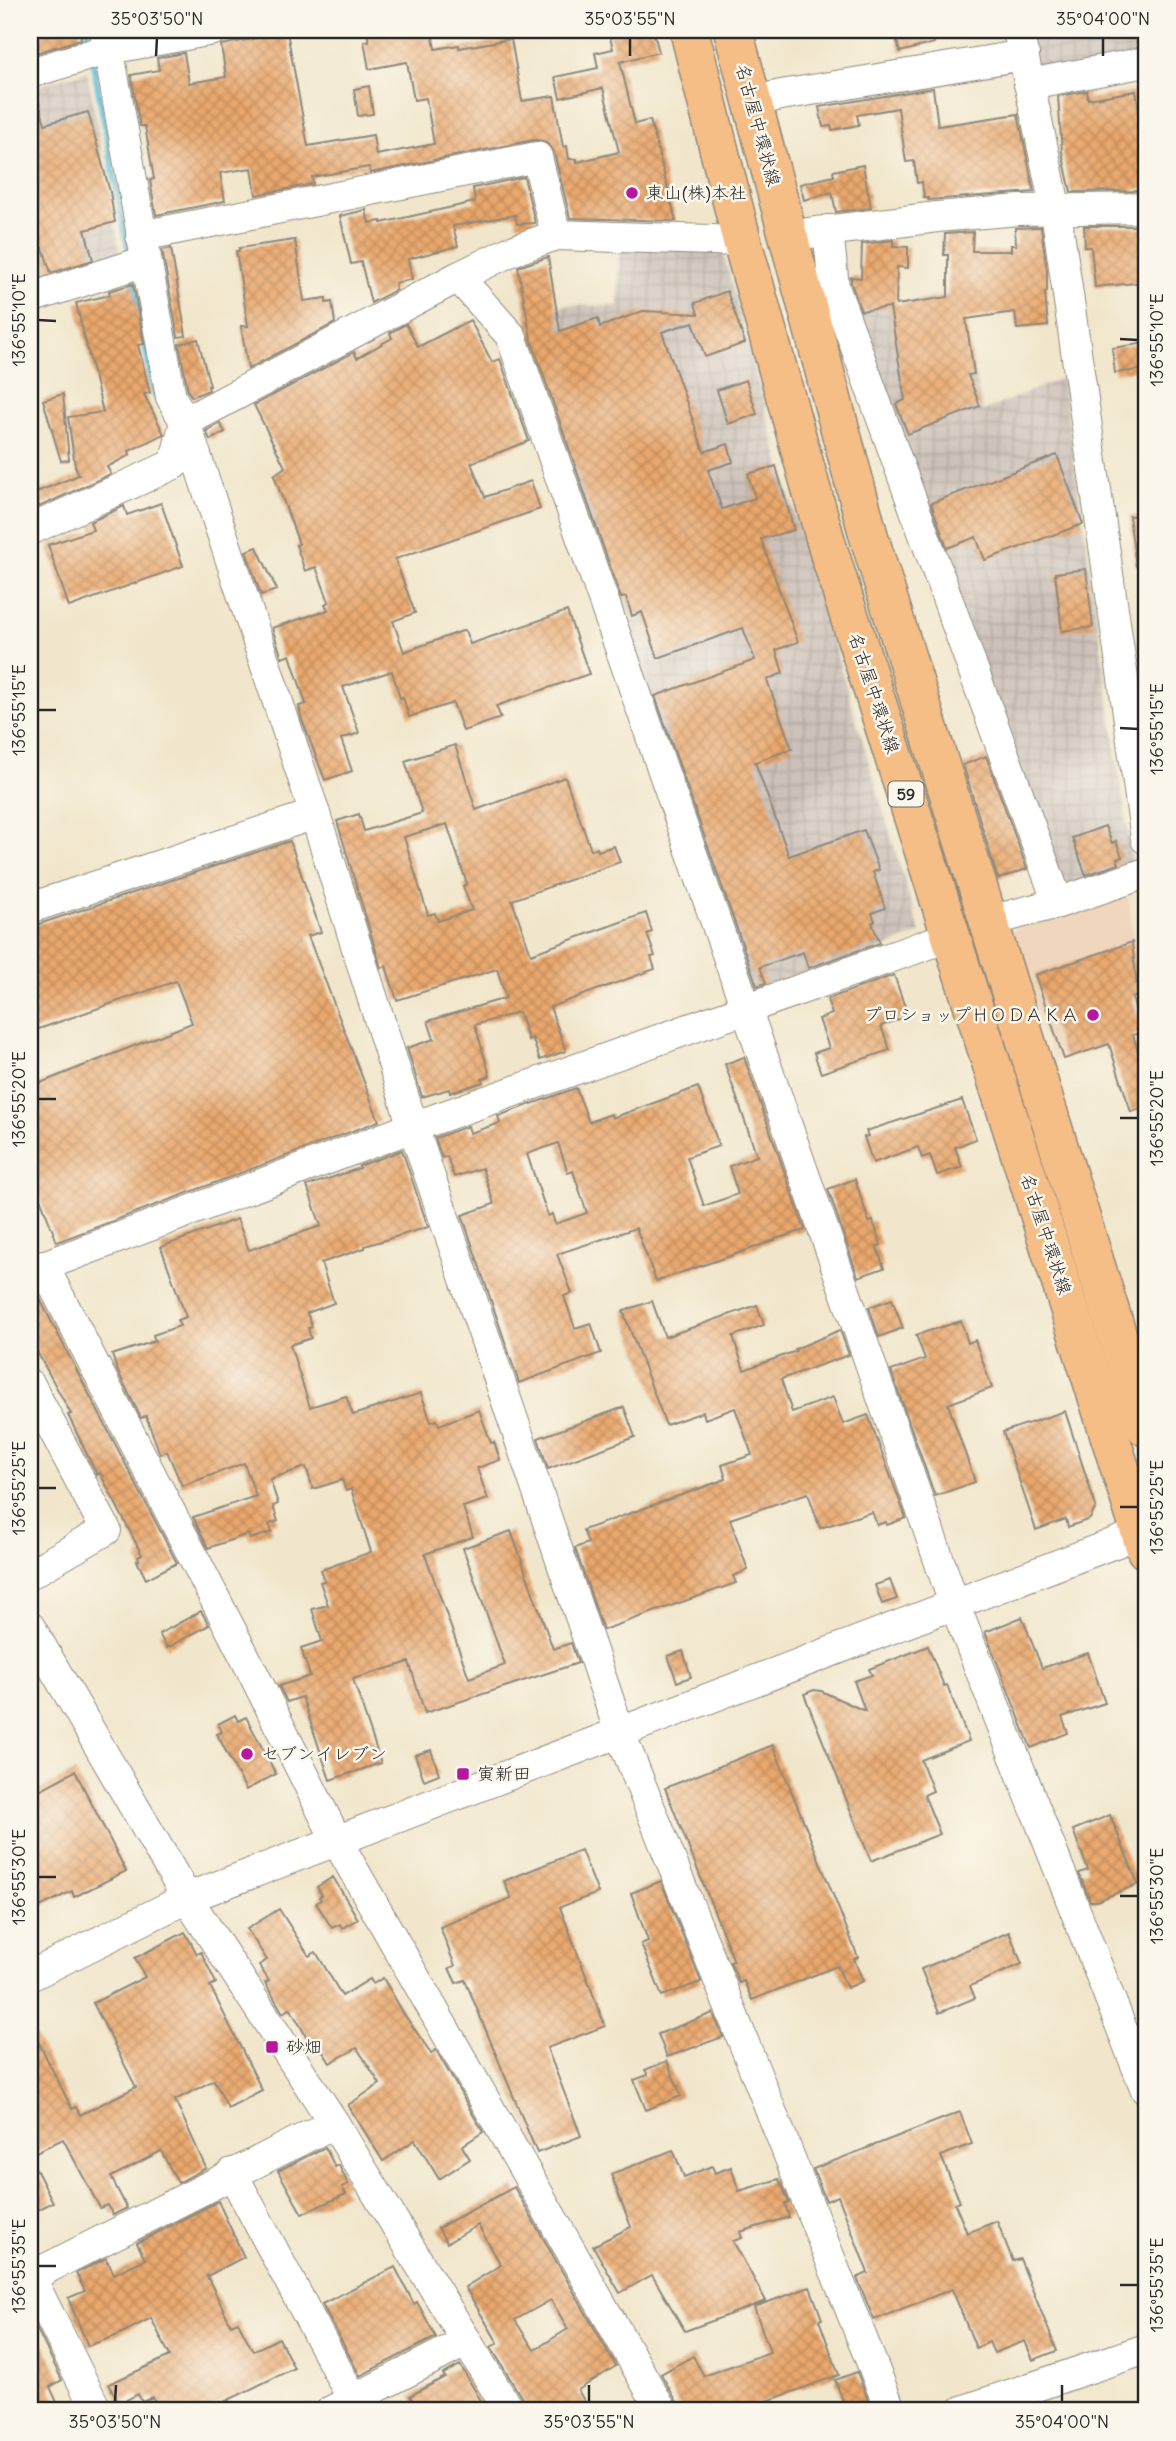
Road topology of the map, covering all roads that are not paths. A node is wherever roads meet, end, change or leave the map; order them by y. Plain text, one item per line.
1 (213, 30) edge
2 (689, 30) edge
3 (733, 30) edge
4 (107, 39) edge
5 (1021, 42) edge
6 (1146, 62) edge
7 (30, 73) edge
8 (1029, 84) junction
9 (752, 102) junction
10 (1146, 208) edge
11 (1049, 211) junction
12 (828, 230) junction
13 (556, 235) junction
14 (788, 237) junction
15 (742, 241) junction
16 (144, 249) junction
17 (458, 277) junction
18 (30, 298) edge
19 (185, 422) junction
20 (30, 530) edge
21 (315, 814) junction
22 (1146, 839) edge
23 (1139, 876) edge
24 (1058, 903) junction
25 (30, 908) edge
26 (990, 921) junction
27 (951, 936) junction
28 (747, 1010) junction
29 (413, 1127) junction
30 (36, 1268) edge
31 (30, 1385) edge
32 (1146, 1427) edge
33 (1144, 1538) edge
34 (30, 1574) edge
35 (954, 1603) junction
36 (30, 1627) edge
37 (620, 1733) junction
38 (337, 1841) junction
39 (187, 1898) junction
40 (30, 1976) edge
41 (1146, 2090) edge
42 (334, 2123) junction
43 (232, 2174) junction
44 (30, 2277) edge
45 (467, 2342) junction
46 (1146, 2349) edge
47 (347, 2407) edge
48 (97, 2411) edge
49 (509, 2411) edge
50 (662, 2411) edge
51 (891, 2411) edge
52 (962, 2411) edge

1 - 4 street
2 - 15 main road, 名古屋中環状線 / 59
3 - 9 main road, 名古屋中環状線 / 59
4 - 7 street
4 - 16 street
5 - 8 street
5 - 9 street
6 - 8 street
8 - 11 street
9 - 14 main road, 名古屋中環状線 / 59
10 - 11 street
11 - 12 street
11 - 22 street
12 - 14 street
12 - 24 street
13 - 15 street
13 - 16 street
13 - 17 street
14 - 26 main road, 名古屋中環状線 / 59
15 - 27 main road, 名古屋中環状線 / 59
16 - 18 street
16 - 19 street
17 - 19 street
17 - 28 street
19 - 20 street
19 - 21 street
21 - 25 street
21 - 29 street
23 - 24 street
24 - 26 street
26 - 32 main road, 名古屋中環状線 / 59
27 - 28 street
27 - 33 main road, 名古屋中環状線 / 59
28 - 29 street
28 - 35 street
29 - 30 street
29 - 37 street
30 - 38 street
31 - 34 street
33 - 35 street
35 - 37 street
35 - 41 street
36 - 39 street
37 - 38 street
37 - 51 street
38 - 39 street
38 - 50 street
39 - 40 street
39 - 42 street
42 - 43 street
42 - 45 street
43 - 44 street
43 - 47 street
44 - 48 street
45 - 47 street
45 - 49 street
46 - 52 street

